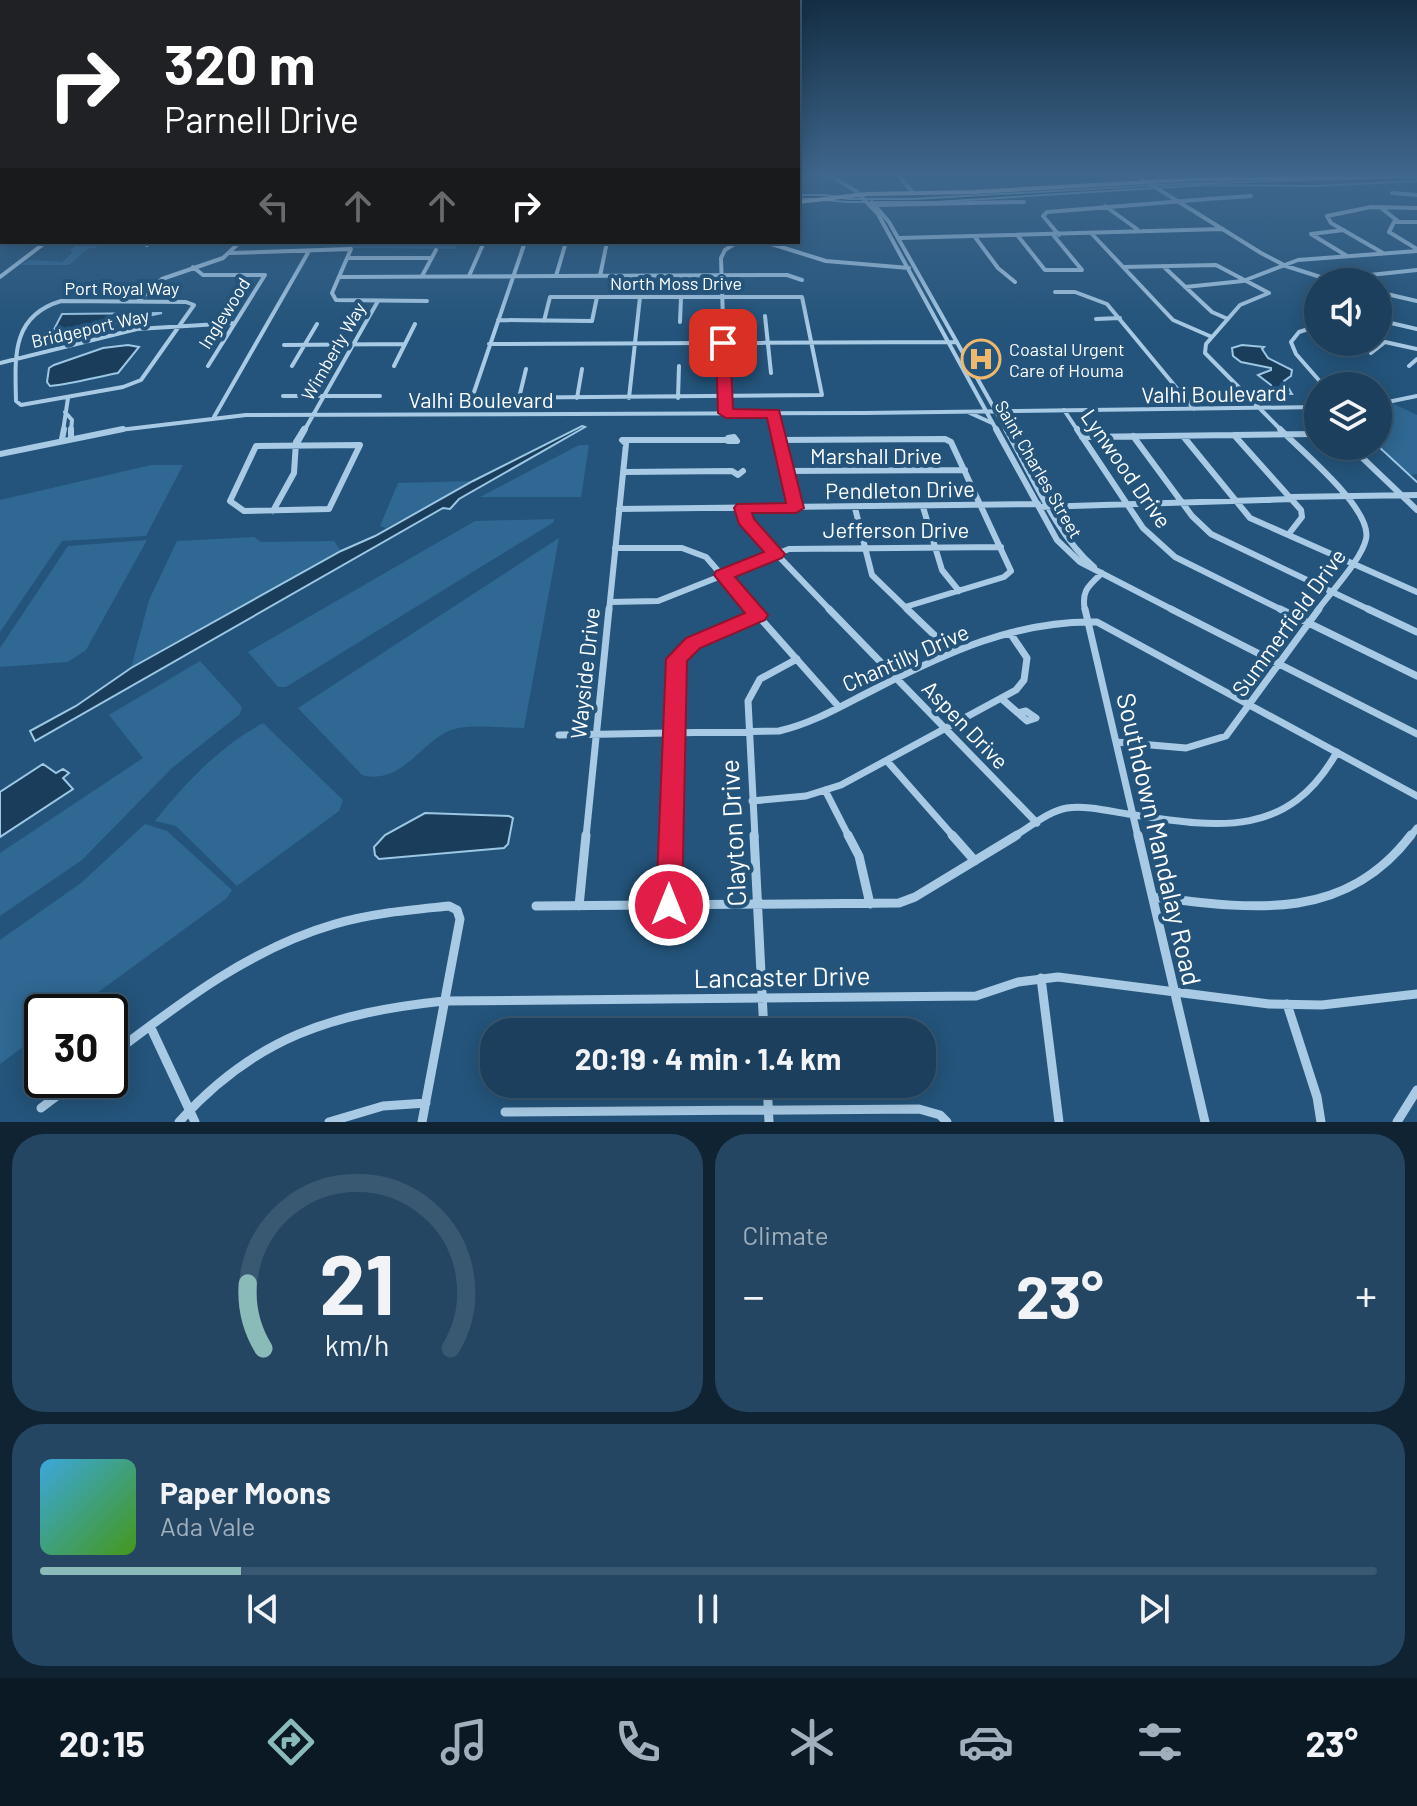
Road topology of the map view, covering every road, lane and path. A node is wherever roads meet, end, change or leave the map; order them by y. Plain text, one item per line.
1 (884, 226) edge
2 (889, 226) edge
3 (1051, 226) edge
4 (1133, 226) edge
5 (1218, 226) edge
6 (1338, 226) edge
7 (1391, 226) edge
8 (1137, 229) junction
9 (1222, 229) junction
10 (1344, 230) junction
11 (1092, 234) junction
12 (1018, 236) junction
13 (1056, 236) junction
14 (975, 237) junction
15 (891, 238) junction
16 (898, 238) junction
17 (43, 244) edge
18 (238, 244) edge
19 (317, 244) edge
20 (483, 244) edge
21 (524, 244) edge
22 (565, 244) edge
23 (607, 244) edge
24 (734, 244) edge
25 (771, 244) edge
26 (779, 244) edge
27 (312, 250) junction
28 (436, 250) dead end
29 (1417, 250) edge
30 (231, 253) junction
31 (1384, 254) junction
32 (1347, 256) junction
33 (348, 258) junction
34 (431, 258) junction
35 (1284, 265) junction
36 (1163, 266) junction
37 (193, 267) junction
38 (911, 267) junction
39 (1123, 267) junction
40 (1417, 270) edge
41 (1304, 272) edge
42 (1392, 273) edge
43 (422, 276) junction
44 (469, 276) junction
45 (513, 276) junction
46 (556, 276) junction
47 (600, 276) junction
48 (721, 276) junction
49 (0, 277) edge
50 (340, 277) junction
51 (802, 280) dead end
52 (1243, 281) junction
53 (1015, 282) dead end
54 (1185, 287) junction
55 (1055, 292) dead end
56 (1392, 295) edge
57 (597, 297) junction
58 (640, 297) junction
59 (681, 297) junction
60 (721, 297) junction
61 (138, 301) junction
62 (378, 301) junction
63 (427, 301) dead end
64 (1417, 301) edge
65 (765, 316) dead end
66 (1120, 318) junction
67 (1096, 319) dead end
68 (1228, 319) junction
69 (498, 320) junction
70 (544, 321) junction
71 (680, 322) dead end
72 (235, 323) junction
73 (1392, 323) edge
74 (317, 324) dead end
75 (415, 324) dead end
76 (182, 325) junction
77 (1417, 329) edge
78 (1304, 331) edge
79 (1212, 337) junction
80 (948, 342) junction
81 (957, 342) junction
82 (635, 343) junction
83 (723, 343) junction
84 (768, 343) junction
85 (812, 343) junction
86 (353, 344) junction
87 (404, 344) junction
88 (489, 344) junction
89 (1392, 344) edge
90 (284, 345) dead end
91 (305, 345) junction
92 (1417, 349) edge
93 (1417, 359) edge
94 (14, 360) junction
95 (0, 363) edge
96 (208, 366) dead end
97 (292, 366) dead end
98 (394, 366) dead end
99 (679, 366) dead end
100 (1409, 366) dead end
101 (526, 369) dead end
102 (582, 369) dead end
103 (1313, 372) edge
104 (771, 373) dead end
105 (283, 396) dead end
106 (324, 396) junction
107 (380, 396) dead end
108 (1417, 396) edge
109 (726, 397) junction
110 (68, 398) junction
111 (519, 398) junction
112 (577, 398) junction
113 (629, 398) junction
114 (678, 398) junction
115 (1392, 401) edge
116 (1304, 407) edge
117 (1258, 408) junction
118 (1194, 409) junction
119 (1064, 410) junction
120 (996, 411) junction
121 (65, 412) junction
122 (966, 412) junction
123 (987, 412) junction
124 (726, 413) junction
125 (774, 413) junction
126 (312, 415) junction
127 (214, 417) junction
128 (994, 424) junction
129 (1304, 434) edge
130 (1234, 435) junction
131 (1286, 435) junction
132 (1133, 436) junction
133 (1183, 436) junction
134 (71, 437) junction
135 (1082, 437) junction
136 (62, 439) junction
137 (728, 440) dead end
138 (779, 440) junction
139 (295, 446) junction
140 (0, 454) edge
141 (1364, 460) edge
142 (965, 470) junction
143 (743, 471) dead end
144 (787, 471) junction
145 (623, 472) junction
146 (1417, 495) edge
147 (1346, 496) junction
148 (1401, 496) junction
149 (1290, 497) junction
150 (1234, 498) junction
151 (1179, 499) junction
152 (1124, 501) junction
153 (1049, 504) junction
154 (1038, 505) junction
155 (982, 506) junction
156 (923, 507) junction
157 (743, 508) junction
158 (796, 508) junction
159 (855, 508) junction
160 (619, 509) junction
161 (1417, 510) edge
162 (273, 511) junction
163 (1288, 535) junction
164 (1057, 540) junction
165 (1070, 540) junction
166 (935, 547) junction
167 (1001, 547) junction
168 (615, 548) junction
169 (863, 548) junction
170 (776, 554) junction
171 (1352, 563) junction
172 (1102, 573) junction
173 (723, 575) junction
174 (959, 591) junction
175 (1332, 592) junction
176 (1417, 592) edge
177 (610, 602) junction
178 (905, 607) junction
179 (758, 615) junction
180 (1089, 621) junction
181 (1309, 624) junction
182 (1417, 632) edge
183 (1010, 633) junction
184 (952, 652) junction
185 (797, 659) junction
186 (1281, 664) junction
187 (1417, 676) edge
188 (897, 679) junction
189 (1002, 699) junction
190 (1251, 706) junction
191 (839, 707) junction
192 (1018, 713) dead end
193 (946, 729) junction
194 (672, 734) junction
195 (749, 734) junction
196 (1417, 734) edge
197 (559, 735) dead end
198 (596, 735) junction
199 (1116, 742) junction
200 (1337, 752) junction
201 (887, 761) junction
202 (825, 790) junction
203 (1417, 796) edge
204 (752, 801) junction
205 (1133, 815) junction
206 (1037, 823) junction
207 (1417, 828) edge
208 (975, 861) junction
209 (1153, 897) junction
210 (870, 904) junction
211 (669, 905) junction
212 (757, 905) junction
213 (536, 906) dead end
214 (579, 906) junction
215 (1041, 978) junction
216 (1175, 992) junction
217 (1417, 994) edge
218 (762, 999) junction
219 (444, 1001) junction
220 (1287, 1004) junction
221 (763, 1018) edge
222 (150, 1026) junction
223 (128, 1042) edge
224 (1417, 1090) edge
225 (54, 1098) edge
226 (768, 1098) edge
227 (426, 1103) junction
228 (41, 1108) dead end
229 (188, 1109) junction
230 (768, 1110) junction
231 (505, 1112) dead end
232 (664, 1116) edge
233 (558, 1117) edge
234 (179, 1122) edge
235 (195, 1122) edge
236 (329, 1122) edge
237 (422, 1122) edge
238 (769, 1122) edge
239 (947, 1122) edge
240 (1059, 1122) edge
241 (1205, 1122) edge
242 (1321, 1122) edge
243 (1397, 1122) edge

1 - 15 street, Saint Charles Street
2 - 16 street, Saint Charles Street
3 - 13 street
4 - 8 street
5 - 9 street
6 - 10 street
7 - 29 street
8 - 9 street
8 - 11 street
9 - 35 street
10 - 31 street
10 - 32 street
11 - 13 street
11 - 39 street
12 - 13 street
12 - 13 street
12 - 14 street
14 - 16 street
14 - 53 street
15 - 16 street
15 - 38 street, Saint Charles Street
16 - 38 street, Saint Charles Street
17 - 49 street
18 - 30 street
19 - 27 street
20 - 44 street
21 - 45 street
22 - 46 street
23 - 47 street
24 - 48 street
25 - 38 street
26 - 38 street
27 - 30 street
27 - 33 street
27 - 127 street
28 - 34 street
29 - 31 street
30 - 37 street
31 - 32 street
32 - 35 street
33 - 34 street
33 - 50 street
34 - 43 street
35 - 41 street
35 - 52 street
36 - 39 street
36 - 52 street
36 - 54 street
37 - 61 street
37 - 72 street, Inglewood
38 - 80 street, Saint Charles Street
38 - 81 street, Saint Charles Street
39 - 79 street
40 - 42 street
43 - 44 street
43 - 50 street
44 - 45 street
45 - 46 street
45 - 69 street
46 - 47 street
47 - 48 street
48 - 51 street
48 - 60 street
50 - 62 street
52 - 54 street
52 - 68 street
54 - 68 street
55 - 66 street
56 - 64 street
57 - 58 street, North Moss Drive
57 - 70 street, North Moss Drive
57 - 70 street
58 - 59 street, North Moss Drive
58 - 82 street
59 - 60 street, North Moss Drive
59 - 71 street
60 - 83 street
60 - 85 street, North Moss Drive
61 - 76 street, Port Royal Way
61 - 94 street, Port Royal Way
62 - 63 street
62 - 86 street, Wimberly Way
65 - 84 street
66 - 67 street
66 - 118 street
68 - 79 street
69 - 70 street
69 - 88 street
72 - 76 street, Bridgeport Way
72 - 96 street, Inglewood
73 - 77 street
74 - 91 street
75 - 87 street
76 - 94 street, Bridgeport Way
76 - 110 street, Port Royal Way
78 - 103 street
79 - 117 street, Summerfield Drive
80 - 81 street
80 - 85 street
80 - 123 street, Saint Charles Street
81 - 120 street, Saint Charles Street
82 - 83 street
82 - 88 street
82 - 113 street
83 - 84 street
83 - 109 street
84 - 85 street
84 - 104 street
85 - 109 street
86 - 87 street
86 - 91 street
86 - 106 street, Wimberly Way
87 - 98 street
88 - 111 street
89 - 92 street
90 - 91 street
91 - 97 street
93 - 100 street
94 - 95 street, Bridgeport Way
94 - 110 street, Port Royal Way
99 - 114 street
101 - 111 street
102 - 112 street
105 - 106 street
106 - 107 street
106 - 126 street, Wimberly Way
108 - 115 street
109 - 114 street
109 - 124 street
110 - 121 street
111 - 112 street
112 - 113 street
113 - 114 street
116 - 117 street, Valhi Boulevard
117 - 118 street, Valhi Boulevard
117 - 131 street, Summerfield Drive
118 - 119 street, Valhi Boulevard
119 - 120 street, Valhi Boulevard
119 - 135 street, Lynwood Drive
120 - 123 street, Valhi Boulevard
120 - 153 street, Saint Charles Street
121 - 134 street
121 - 136 street
122 - 123 street, Valhi Boulevard
122 - 125 street, Valhi Boulevard
122 - 128 street, Valhi Boulevard
123 - 128 street, Saint Charles Street
124 - 125 street, Valhi Boulevard
124 - 126 street, Valhi Boulevard
125 - 138 street
126 - 127 street, Valhi Boulevard
126 - 139 street, Wimberly Way
127 - 134 street, Valhi Boulevard
128 - 154 street, Saint Charles Street
129 - 131 street
130 - 131 street
130 - 133 street
130 - 149 street
131 - 147 street, Summerfield Drive
132 - 133 street
132 - 135 street
132 - 151 street
133 - 150 street
134 - 136 street, Valhi Boulevard
135 - 152 street, Lynwood Drive
136 - 140 street, Valhi Boulevard
137 - 145 street, Wayside Drive
138 - 142 street
138 - 144 street
139 - 162 street
139 - 162 street
139 - 162 street
141 - 148 street
142 - 144 street, Marshall Drive
142 - 155 street
143 - 145 street
144 - 158 street
145 - 160 street, Wayside Drive
146 - 148 street, Pendleton Drive
147 - 148 street, Pendleton Drive
147 - 149 street, Pendleton Drive
147 - 171 street, Summerfield Drive
148 - 161 street
149 - 150 street, Pendleton Drive
149 - 163 street
150 - 151 street, Pendleton Drive
150 - 163 street
151 - 152 street, Pendleton Drive
151 - 175 street
152 - 153 street, Pendleton Drive
152 - 181 street, Lynwood Drive
153 - 154 street, Pendleton Drive
153 - 165 street, Saint Charles Street
154 - 155 street, Pendleton Drive
154 - 164 street, Saint Charles Street
155 - 156 street, Pendleton Drive
155 - 167 street
156 - 159 street, Pendleton Drive
156 - 166 street
157 - 158 street, Pendleton Drive
157 - 160 street, Pendleton Drive
157 - 170 street, Aspen Drive
158 - 159 street, Pendleton Drive
159 - 169 street
160 - 168 street, Wayside Drive
163 - 171 street
164 - 165 street
164 - 172 street, Saint Charles Street
165 - 172 street, Saint Charles Street
166 - 167 street, Jefferson Drive
166 - 169 street, Jefferson Drive
166 - 174 street
167 - 174 street
168 - 173 street
168 - 177 street, Wayside Drive
169 - 170 street, Jefferson Drive
169 - 178 street
170 - 173 street, Jefferson Drive
170 - 188 street, Aspen Drive
171 - 175 street, Summerfield Drive
171 - 176 street
172 - 180 street, Southdown Mandalay Road
172 - 186 street, Saint Charles Street
173 - 177 street, Jefferson Drive
173 - 179 street
174 - 178 street
175 - 181 street, Summerfield Drive
175 - 182 street
177 - 198 street, Wayside Drive
178 - 184 street
179 - 185 street
179 - 194 street
180 - 183 street, Chantilly Drive
180 - 190 street, Chantilly Drive
180 - 199 street, Southdown Mandalay Road
181 - 186 street, Summerfield Drive
181 - 187 street, Lynwood Drive
183 - 184 street, Chantilly Drive
183 - 189 street
184 - 188 street, Chantilly Drive
185 - 191 street
185 - 195 street, Clayton Drive
186 - 190 street, Summerfield Drive
186 - 196 street, Saint Charles Street
188 - 191 street, Chantilly Drive
188 - 193 street, Aspen Drive
189 - 192 street
189 - 193 street
190 - 199 street, Summerfield Drive
190 - 200 street, Chantilly Drive
191 - 195 street, Chantilly Drive
193 - 201 street
193 - 206 street, Aspen Drive
194 - 195 street, Chantilly Drive
194 - 198 street, Chantilly Drive
194 - 211 street
195 - 204 street, Clayton Drive
197 - 198 street, Chantilly Drive
198 - 214 street, Wayside Drive
199 - 205 street, Southdown Mandalay Road
200 - 203 street, Chantilly Drive
200 - 205 street
201 - 202 street
201 - 208 street
202 - 204 street
202 - 210 street
204 - 212 street, Clayton Drive
205 - 206 street
205 - 209 street, Southdown Mandalay Road
206 - 208 street
207 - 209 street
208 - 210 street
209 - 216 street, Southdown Mandalay Road
210 - 212 street
211 - 212 street
211 - 214 street
212 - 218 street, Clayton Drive
213 - 214 street
215 - 216 street, Lancaster Drive
215 - 218 street, Lancaster Drive
215 - 240 street
216 - 220 street, Lancaster Drive
216 - 241 street, Southdown Mandalay Road
217 - 220 street, Lancaster Drive
218 - 219 street, Lancaster Drive
218 - 221 street, Clayton Drive
219 - 222 street
219 - 227 street
219 - 229 street, Lancaster Drive
220 - 242 street
222 - 223 street
222 - 229 street
224 - 243 street
225 - 228 street
226 - 230 street
227 - 236 street
227 - 237 street
229 - 234 street, Lancaster Drive
229 - 235 street
230 - 232 street
230 - 238 street
230 - 239 street
231 - 233 street
232 - 233 street

